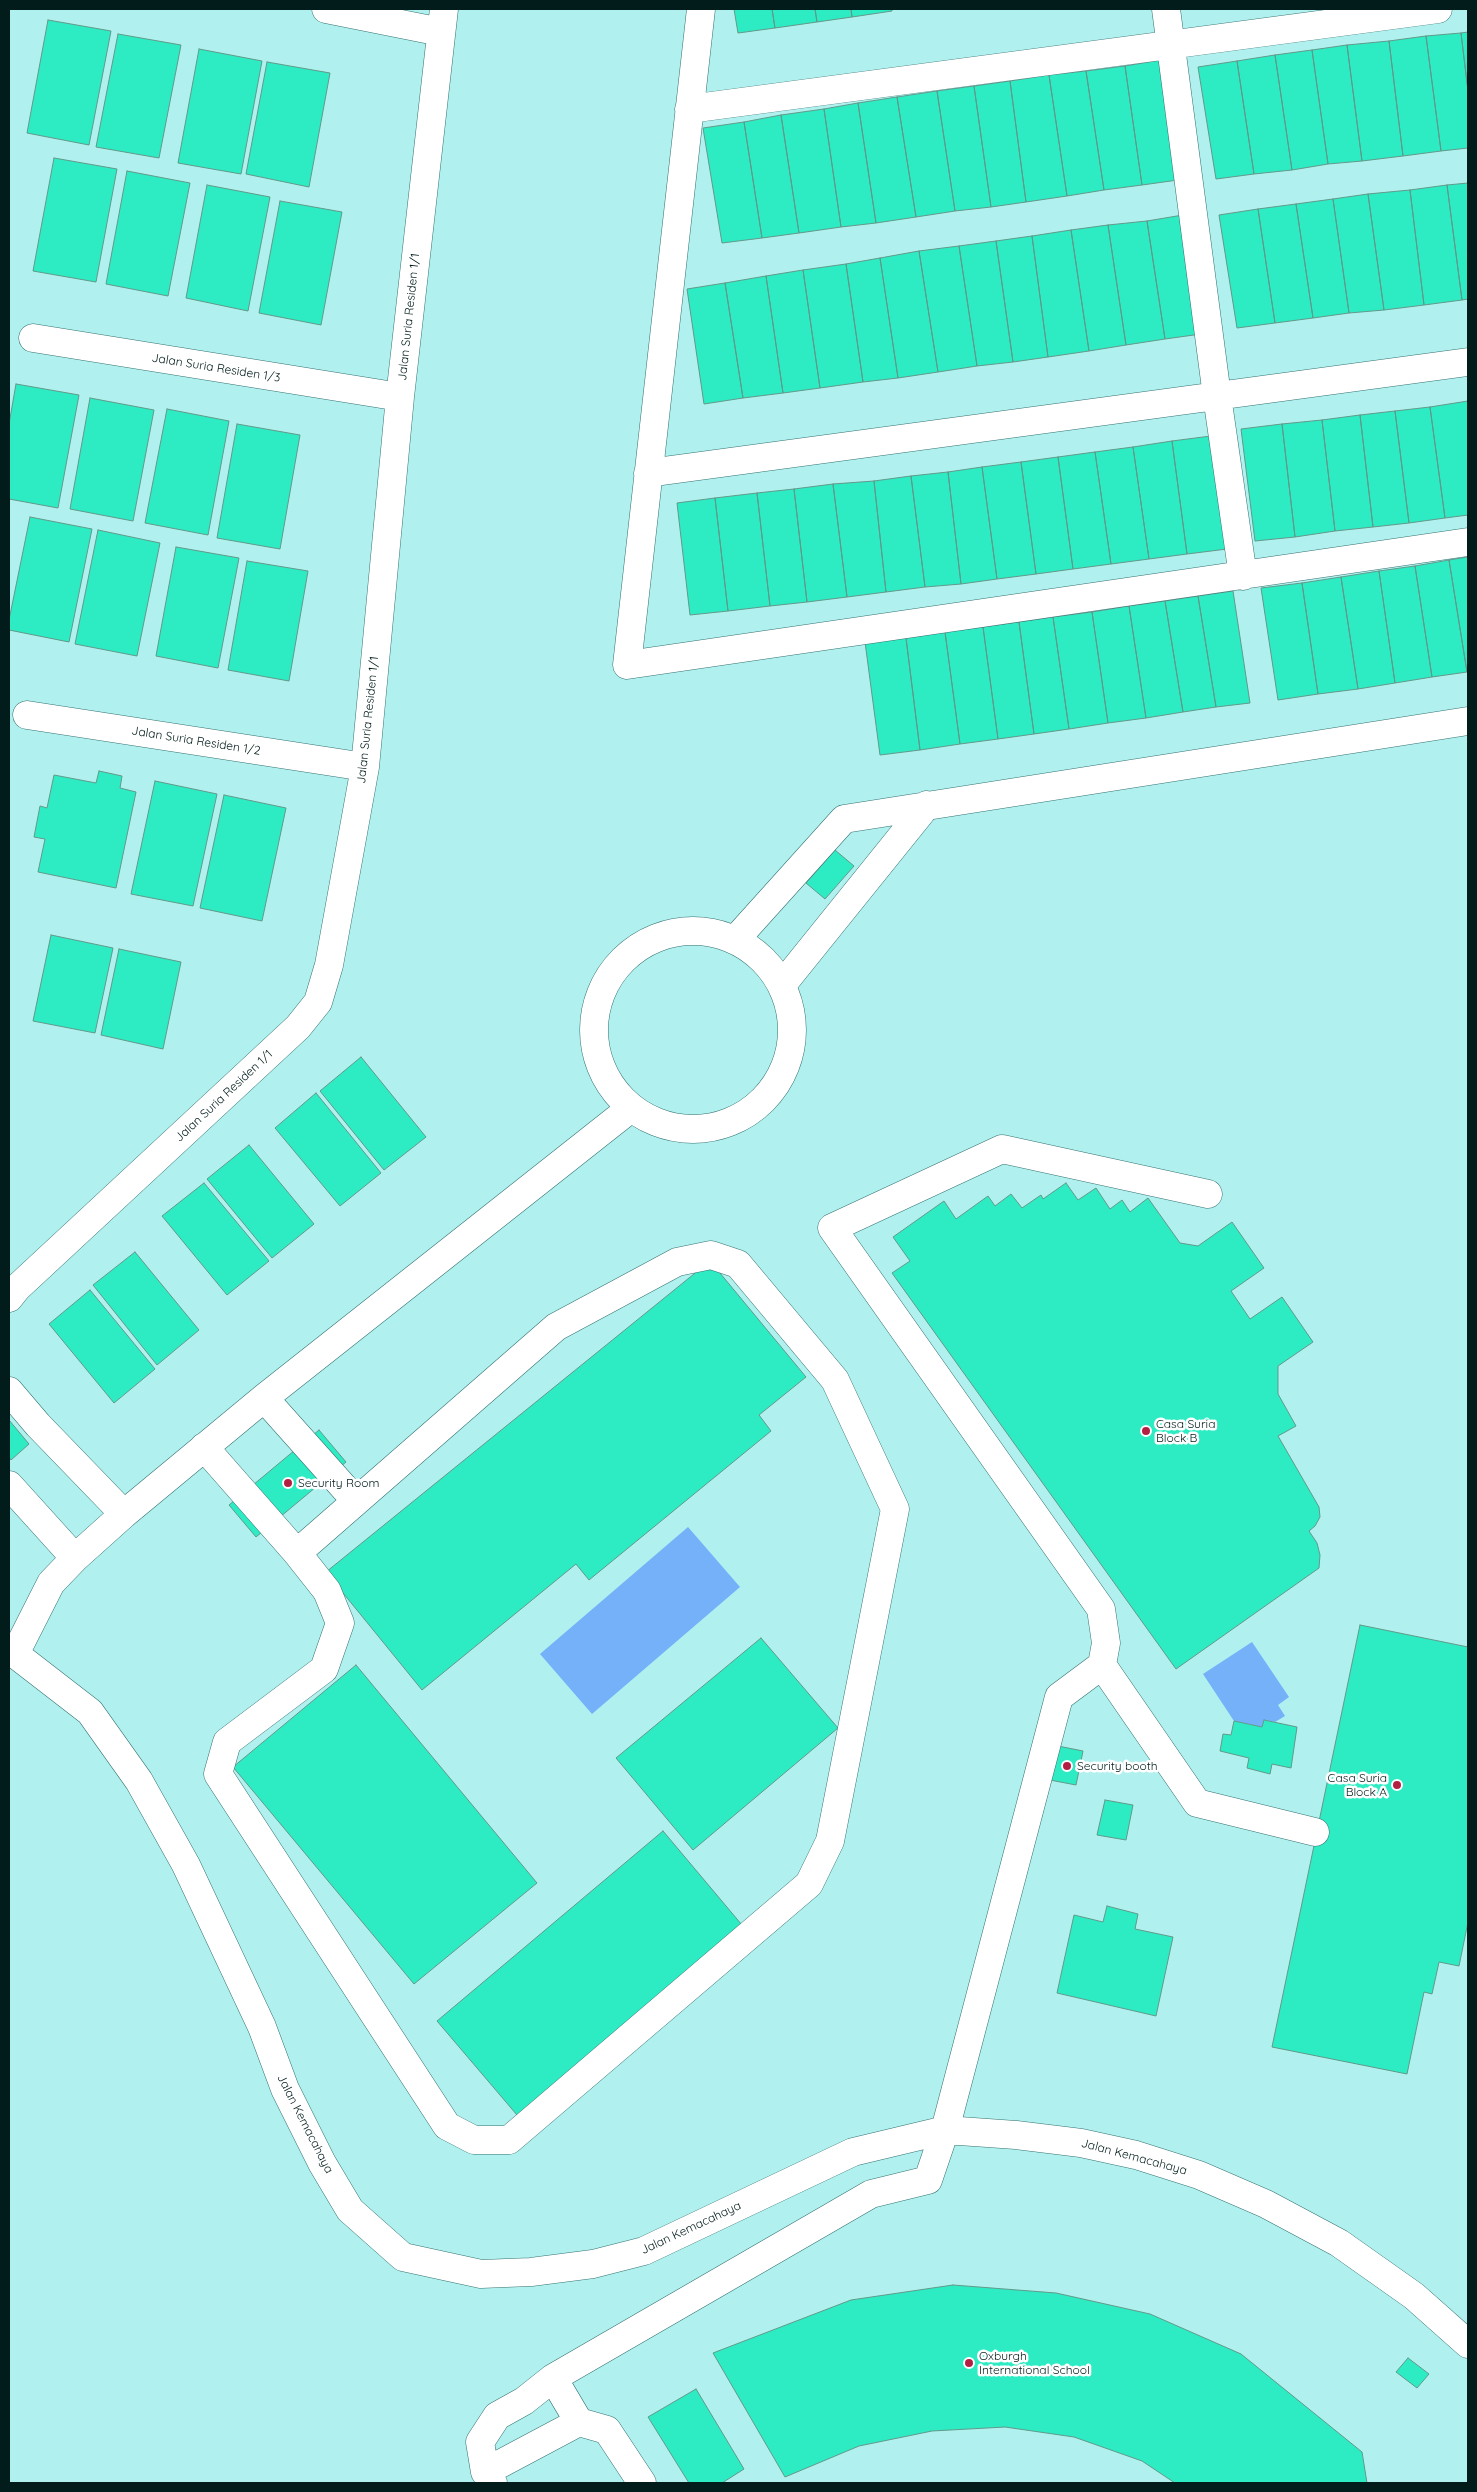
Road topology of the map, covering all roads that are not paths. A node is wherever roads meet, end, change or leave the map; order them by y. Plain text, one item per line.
1 (326, 9) edge
2 (701, 9) edge
3 (1166, 9) edge
4 (1438, 9) edge
5 (442, 20) edge
6 (1171, 44) junction
7 (690, 109) junction
8 (33, 338) dead end
9 (1468, 362) edge
10 (1216, 396) junction
11 (400, 398) junction
12 (648, 473) junction
13 (1468, 542) edge
14 (1243, 576) junction
15 (27, 715) dead end
16 (1468, 721) edge
17 (365, 767) junction
18 (927, 805) junction
19 (735, 940) junction
20 (782, 985) junction
21 (631, 1108) junction
22 (1208, 1194) dead end
23 (9, 1298) edge
24 (9, 1391) edge
25 (264, 1398) junction
26 (204, 1447) junction
27 (9, 1485) edge
28 (356, 1501) junction
29 (124, 1514) junction
30 (297, 1553) junction
31 (74, 1558) junction
32 (12, 1653) edge
33 (1102, 1665) junction
34 (1315, 1832) dead end
35 (945, 2130) junction
36 (1468, 2344) edge
37 (553, 2378) junction
38 (579, 2422) junction
39 (489, 2477) edge
40 (642, 2483) edge

1 - 5 street
2 - 7 street
3 - 6 street
4 - 6 street
5 - 11 street, Jalan Suria Residen 1/1
6 - 7 street
6 - 10 street
7 - 12 street
8 - 11 street, Jalan Suria Residen 1/3
9 - 10 street
10 - 12 street
10 - 14 street
11 - 17 street, Jalan Suria Residen 1/1
12 - 14 street
13 - 14 street
15 - 17 street, Jalan Suria Residen 1/2
16 - 18 street
17 - 23 street, Jalan Suria Residen 1/1
18 - 19 street
18 - 20 street
19 - 20 street
19 - 21 street
20 - 21 street
21 - 25 street
22 - 33 street
24 - 29 street
25 - 26 street
25 - 28 street
26 - 29 street
26 - 30 street
27 - 31 street
28 - 30 street
28 - 30 street
29 - 31 street
31 - 32 street
32 - 35 street, Jalan Kemacahaya
33 - 34 street
33 - 35 street
35 - 36 street, Jalan Kemacahaya
35 - 37 street
37 - 38 street
37 - 39 street
38 - 39 street
38 - 40 street

